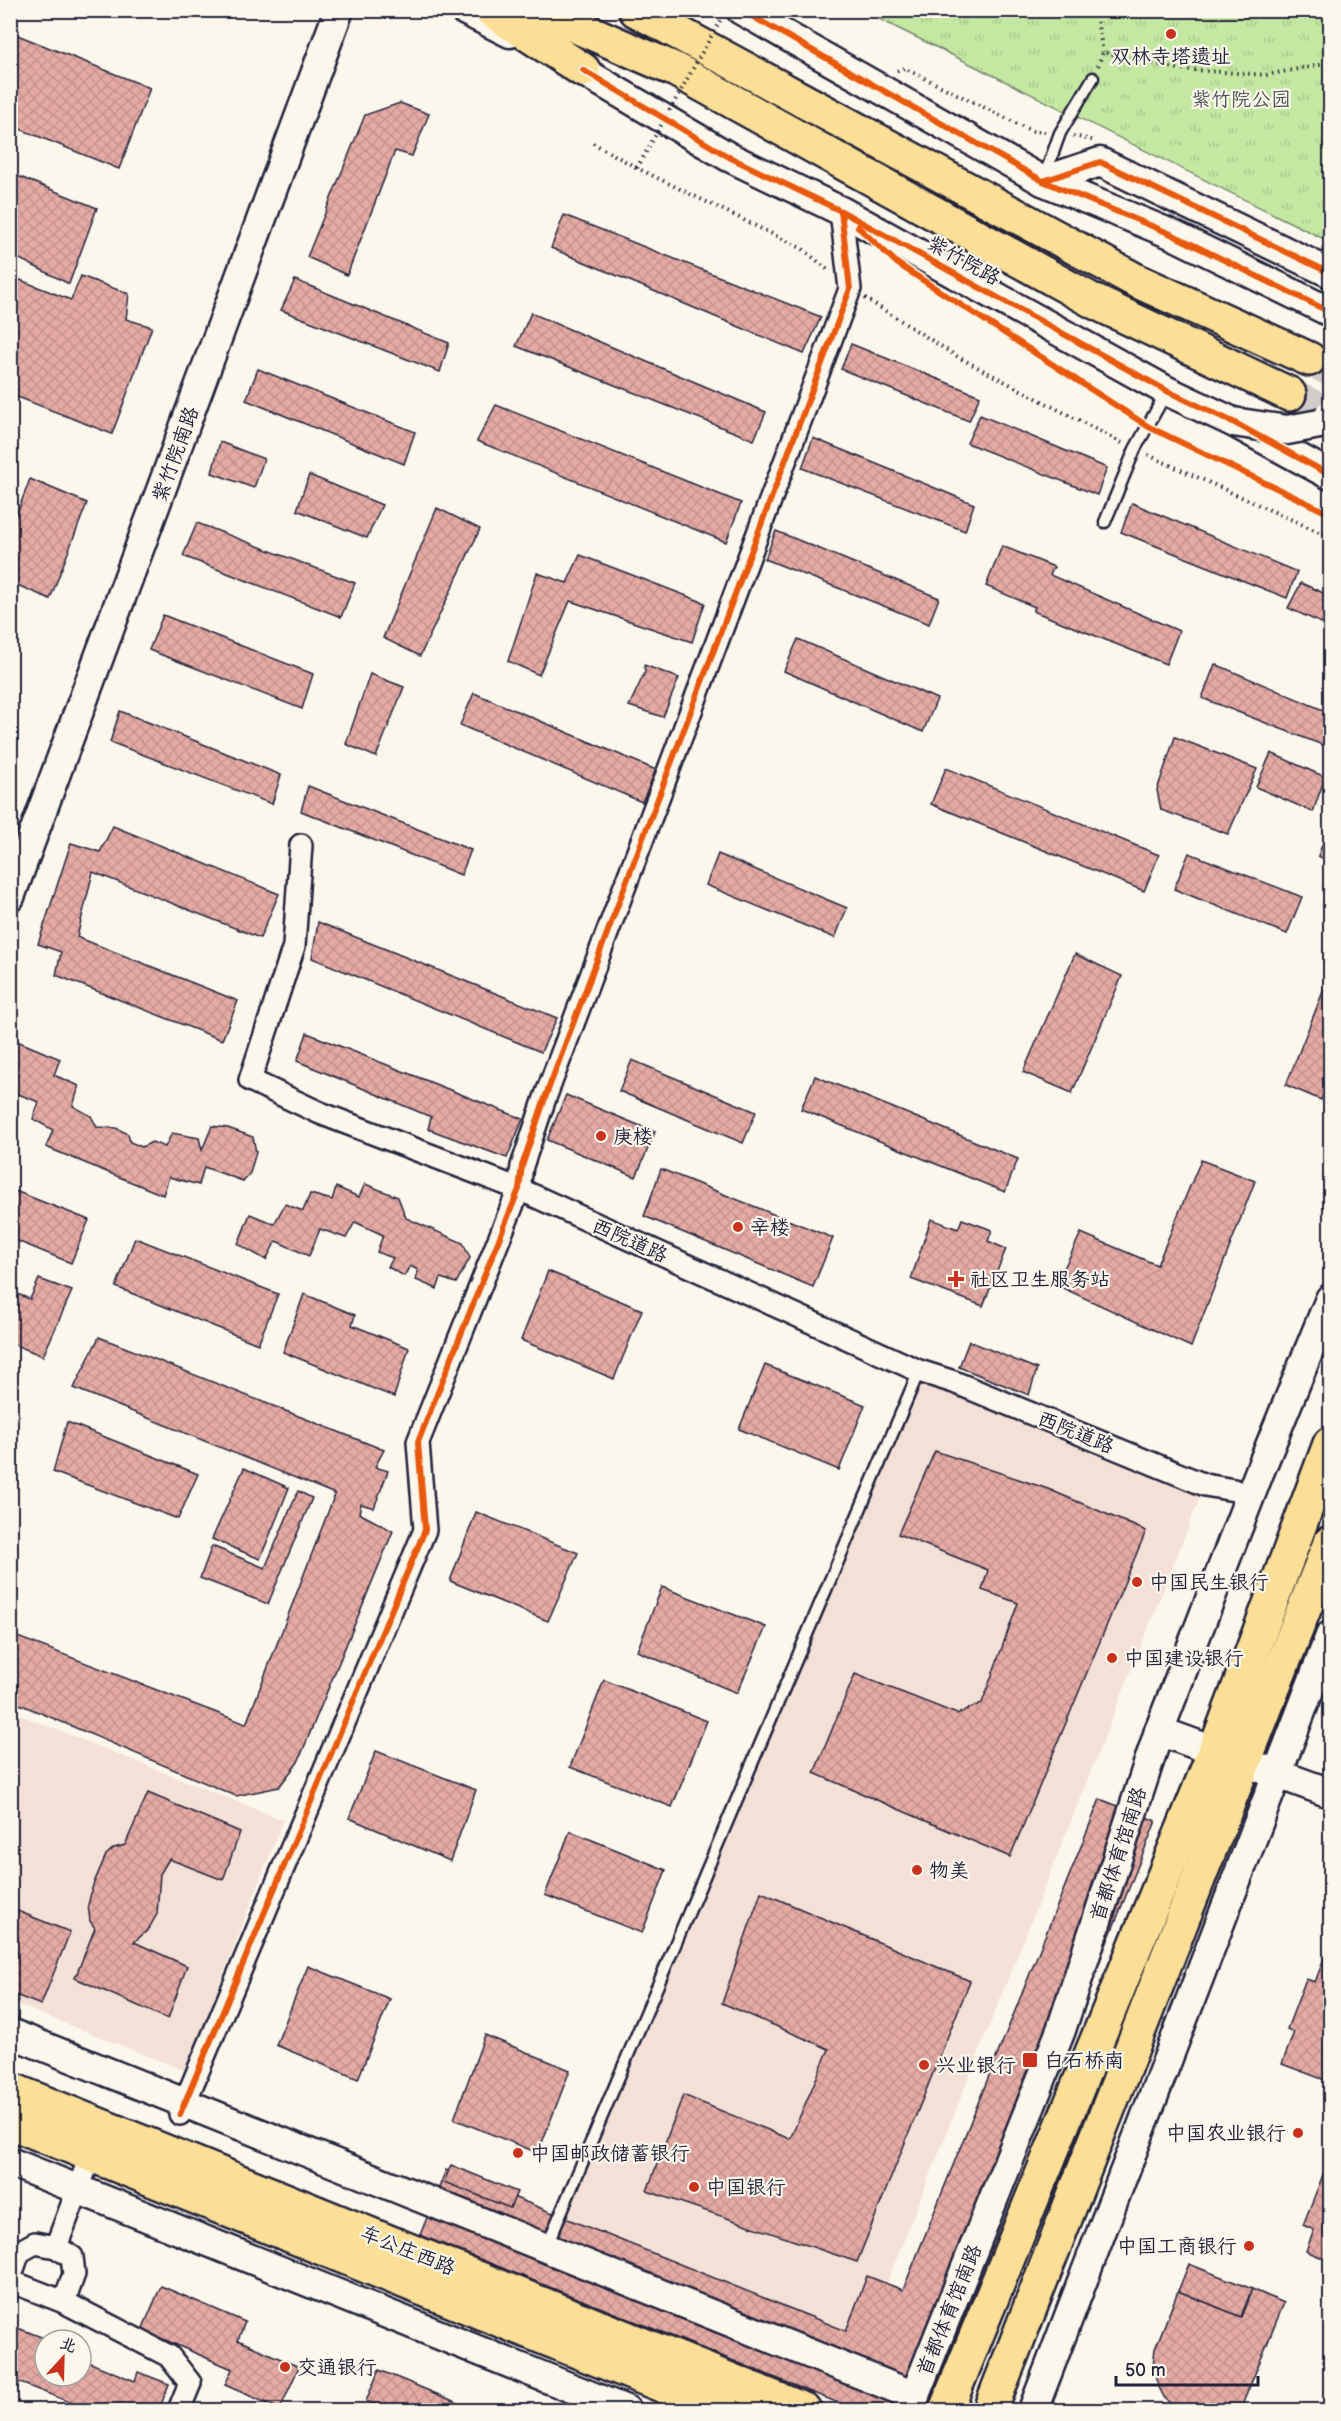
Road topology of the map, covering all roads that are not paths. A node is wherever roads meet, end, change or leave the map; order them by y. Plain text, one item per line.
1 (339, 10) edge
2 (464, 10) edge
3 (491, 10) edge
4 (539, 10) edge
5 (636, 10) edge
6 (741, 10) edge
7 (583, 70) junction
8 (1093, 78) road end
9 (1043, 181) junction
10 (841, 211) junction
11 (1330, 273) edge
12 (1329, 314) edge
13 (1309, 359) tunnel mouth
14 (1167, 391) junction
15 (1289, 394) tunnel mouth
16 (1330, 414) edge
17 (1233, 422) junction
18 (1330, 475) edge
19 (1105, 522) dead end
20 (301, 845) dead end
21 (10, 897) edge
22 (519, 1189) junction
23 (1330, 1299) edge
24 (919, 1371) junction
25 (1330, 1444) edge
26 (1234, 1490) dead end
27 (1330, 1543) edge
28 (1330, 1636) edge
29 (1159, 1731) junction
30 (1215, 1751) junction
31 (1245, 1762) junction
32 (1277, 1774) junction
33 (1330, 1793) edge
34 (10, 2033) edge
35 (10, 2090) edge
36 (182, 2109) junction
37 (10, 2122) edge
38 (97, 2141) junction
39 (10, 2162) edge
40 (78, 2189) junction
41 (56, 2247) junction
42 (546, 2249) junction
43 (10, 2280) edge
44 (64, 2302) junction
45 (912, 2403) edge
46 (179, 2410) edge
47 (626, 2410) edge
48 (723, 2410) edge
49 (804, 2410) edge
50 (946, 2410) edge
51 (990, 2410) edge
52 (1034, 2410) edge

1 - 21 street, 紫竹院南路
2 - 7 street, 紫竹院路
3 - 7 main road
4 - 15 main road, 紫竹院路
5 - 13 main road
6 - 9 street
7 - 10 street, 紫竹院路
8 - 9 lane
9 - 11 street
9 - 12 street
10 - 14 street, 紫竹院路
10 - 22 street
14 - 17 street, 紫竹院路
14 - 19 lane
16 - 17 street, bridge
17 - 18 street, 紫竹院路
20 - 22 street, 西院道路
22 - 24 street, 西院道路
22 - 36 street
23 - 29 street, 首都体育馆南路
24 - 26 street, 西院道路
24 - 42 lane
25 - 30 main road, 首都体育馆南路
27 - 31 main road
28 - 32 street
29 - 30 street
29 - 45 street, 首都体育馆南路
30 - 31 street
30 - 50 main road, 首都体育馆南路
31 - 32 street
31 - 51 main road
32 - 33 street
32 - 52 street
34 - 36 street
35 - 38 main road, 车公庄西路
36 - 42 street
37 - 38 main road, 车公庄西路
38 - 40 street
38 - 48 main road, 车公庄西路
38 - 49 main road, 车公庄西路
39 - 40 street
40 - 41 street
40 - 47 street
41 - 43 street
41 - 44 street
42 - 45 street
43 - 44 street
44 - 46 street

